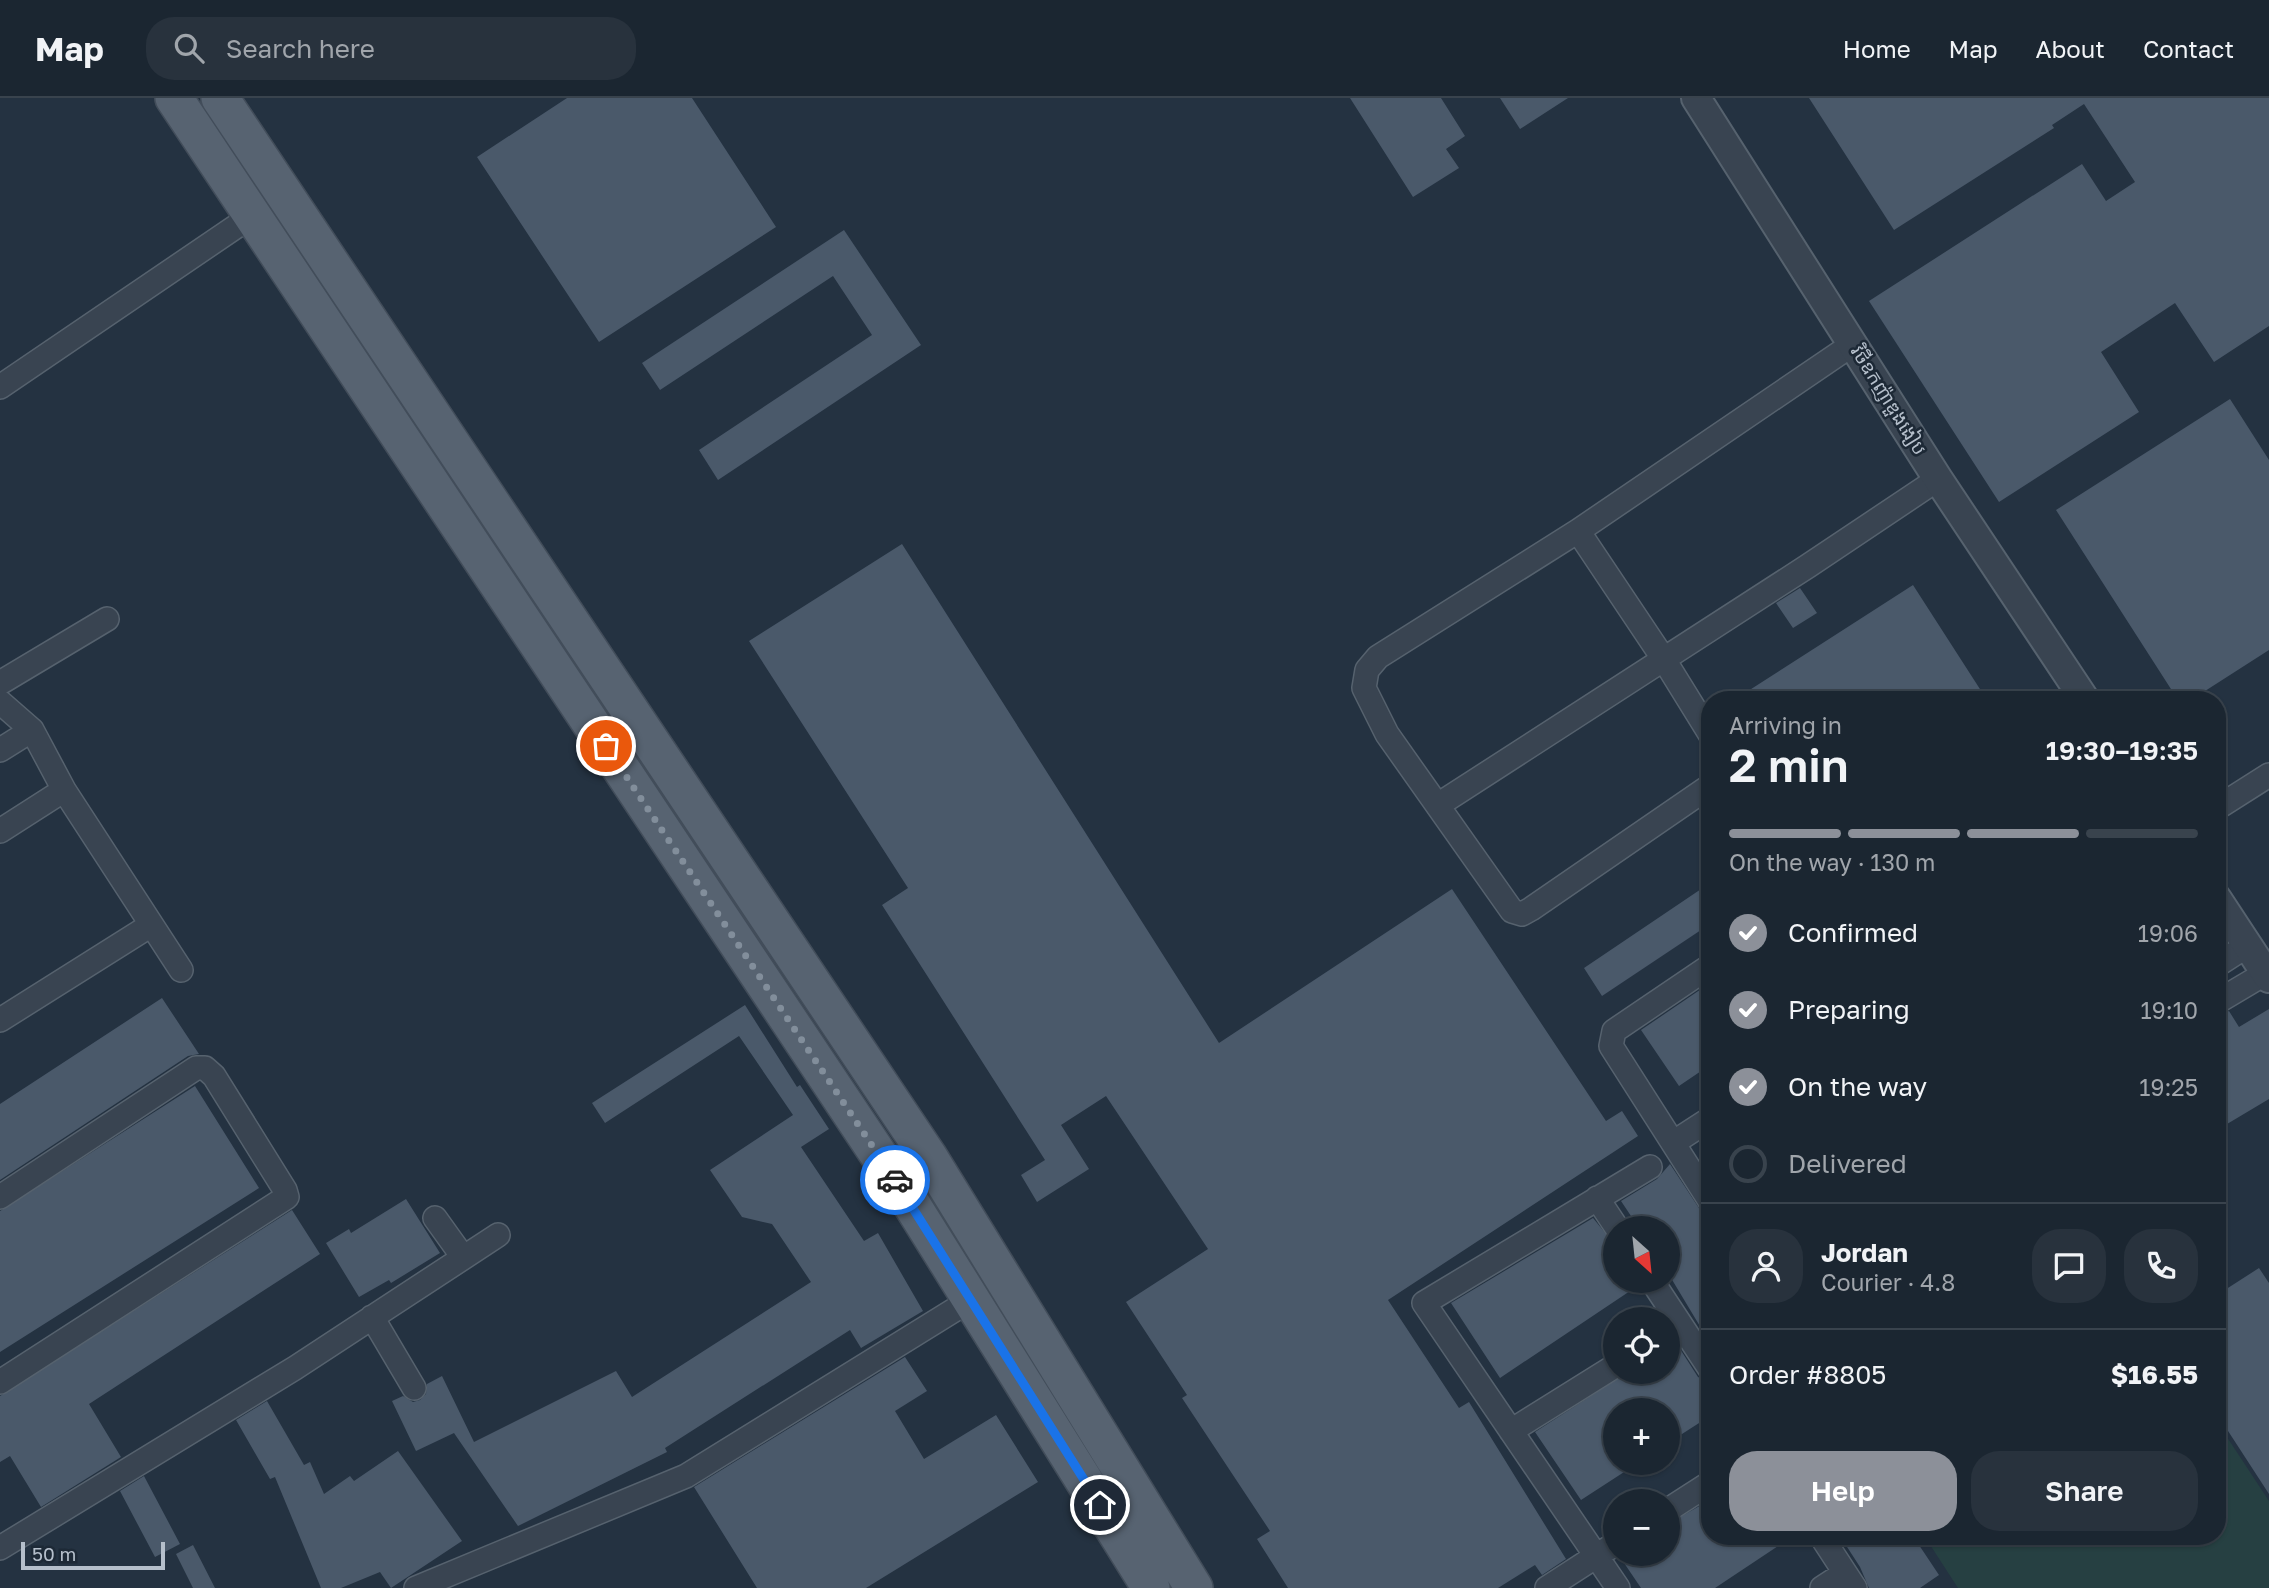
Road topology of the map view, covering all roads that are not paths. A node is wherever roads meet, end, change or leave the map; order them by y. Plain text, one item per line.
1 (174, 98) edge
2 (220, 98) edge
3 (1696, 98) edge
4 (250, 217) junction
5 (1853, 344) junction
6 (0, 387) edge
7 (1938, 479) junction
8 (1578, 531) junction
9 (107, 619) dead end
10 (1663, 658) junction
11 (0, 682) edge
12 (2079, 691) edge
13 (0, 702) edge
14 (1701, 719) edge
15 (32, 730) junction
16 (0, 750) edge
17 (2269, 775) edge
18 (64, 790) junction
19 (1701, 792) edge
20 (2226, 802) edge
21 (1437, 805) junction
22 (0, 831) edge
23 (2226, 912) edge
24 (151, 925) junction
25 (2248, 945) junction
26 (2226, 959) edge
27 (181, 970) dead end
28 (1701, 972) edge
29 (2267, 976) edge
30 (2226, 997) edge
31 (0, 1020) edge
32 (1701, 1125) edge
33 (1674, 1143) junction
34 (1650, 1167) dead end
35 (1701, 1186) edge
36 (0, 1197) edge
37 (1597, 1198) junction
38 (1609, 1216) edge
39 (435, 1218) dead end
40 (498, 1235) dead end
41 (463, 1257) junction
42 (972, 1298) junction
43 (372, 1317) junction
44 (1680, 1336) edge
45 (1701, 1359) edge
46 (1603, 1374) edge
47 (0, 1382) edge
48 (414, 1388) dead end
49 (1511, 1431) junction
50 (1701, 1489) edge
51 (1680, 1502) edge
52 (1827, 1545) edge
53 (1603, 1546) edge
54 (0, 1549) edge
55 (1603, 1552) edge
56 (1611, 1566) edge
57 (1850, 1580) edge
58 (416, 1588) edge
59 (1151, 1588) edge
60 (1194, 1588) edge
61 (1547, 1588) edge
62 (1618, 1588) edge
63 (1822, 1588) edge

1 - 4 main road
2 - 60 main road
3 - 5 street, វិថីឧកញ៉ាឌួងងៀប
4 - 6 street
4 - 42 main road
5 - 7 street, វិថីឧកញ៉ាឌួងងៀប
5 - 8 street
7 - 10 street
7 - 12 street, វិថីឧកញ៉ាឌួងងៀប
8 - 10 street
8 - 21 street
9 - 11 street
10 - 14 street
10 - 21 street
13 - 15 street
15 - 16 street
15 - 18 street
17 - 20 street
18 - 22 street
18 - 24 street
19 - 21 street
23 - 25 street
24 - 27 street
24 - 31 street
25 - 26 street
25 - 29 street
28 - 33 street
29 - 30 street
32 - 33 street
33 - 35 street
34 - 37 street
36 - 47 street
37 - 38 street
37 - 49 street
39 - 41 street
40 - 41 street
41 - 43 street
42 - 58 street
42 - 59 main road
43 - 48 street
43 - 54 street
44 - 45 street
46 - 49 street
49 - 53 street
50 - 51 street
52 - 57 street
55 - 61 street
56 - 62 street
57 - 63 street

